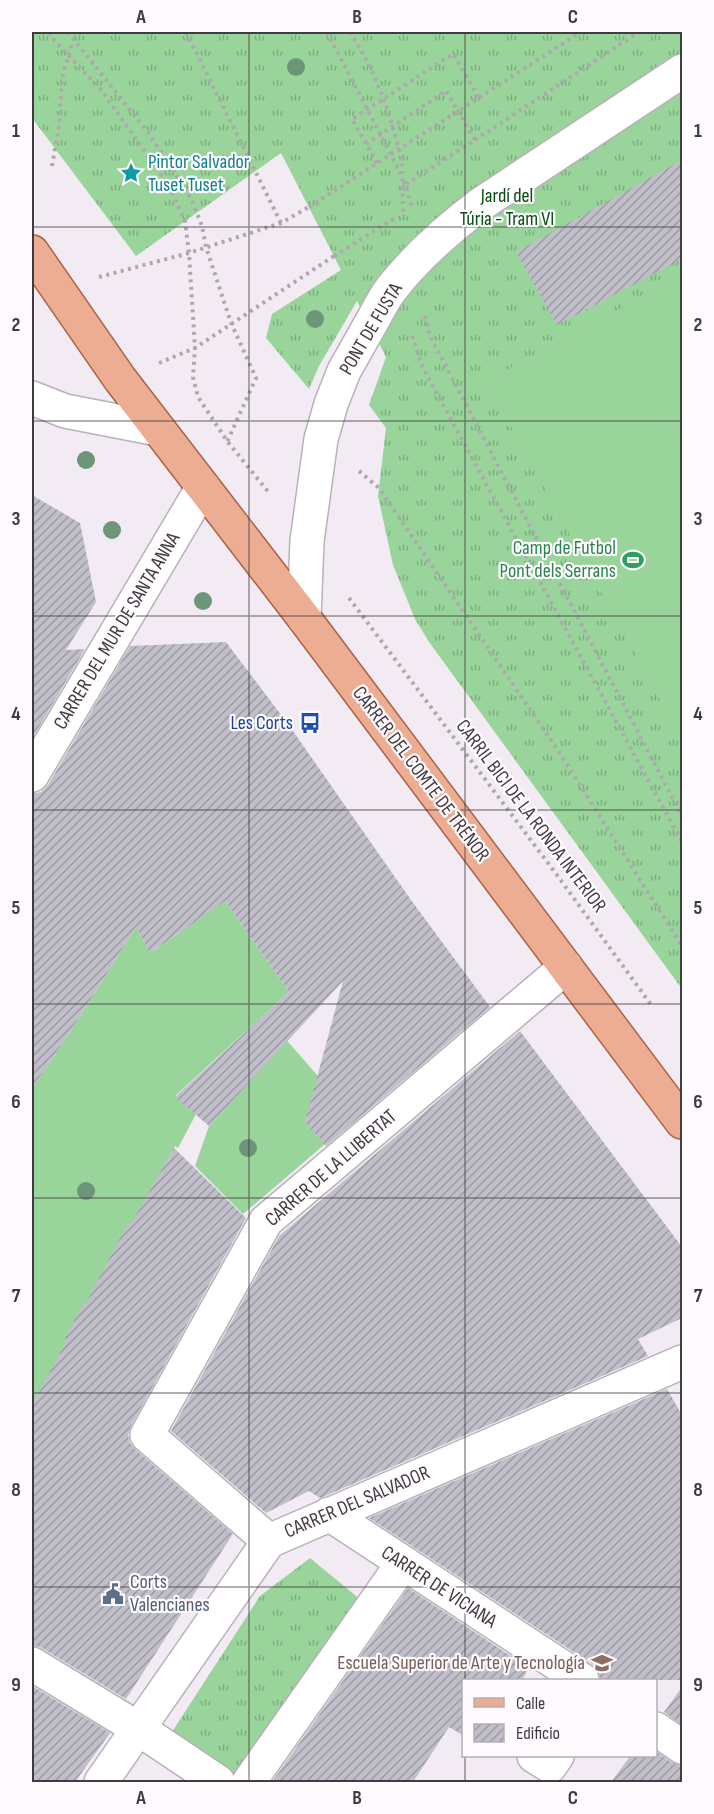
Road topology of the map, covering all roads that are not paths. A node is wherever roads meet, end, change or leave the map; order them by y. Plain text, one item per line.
1 (682, 71) edge
2 (32, 252) edge
3 (32, 398) edge
4 (158, 429) junction
5 (203, 487) junction
6 (304, 618) junction
7 (32, 775) edge
8 (566, 967) junction
9 (682, 1122) edge
10 (682, 1362) edge
11 (328, 1514) junction
12 (269, 1541) junction
13 (403, 1563) junction
14 (32, 1664) edge
15 (542, 1670) edge
16 (578, 1679) edge
17 (139, 1729) junction
18 (657, 1730) edge
19 (682, 1747) edge
20 (537, 1757) edge
21 (556, 1757) edge
22 (101, 1782) edge
23 (218, 1782) edge
24 (249, 1782) edge

1 - 6 street, PONT DE FUSTA, bridge
2 - 4 main road, CARRER DEL COMTE DE TRÉNOR
3 - 4 street
4 - 5 main road, CARRER DEL COMTE DE TRÉNOR
5 - 6 main road, CARRER DEL COMTE DE TRÉNOR
5 - 7 street, CARRER DEL MUR DE SANTA ANNA
6 - 8 main road, CARRER DEL COMTE DE TRÉNOR
8 - 9 main road, CARRER DEL COMTE DE TRÉNOR
8 - 12 street, CARRER DE LA LLIBERTAT
10 - 11 street, CARRER DEL SALVADOR
11 - 12 street, CARRER DEL SALVADOR
11 - 13 street, CARRER DE VICIANA
12 - 17 street, CARRER DEL SALVADOR
13 - 15 street, CARRER DE VICIANA
13 - 24 street
14 - 17 street
15 - 16 street, CARRER DE VICIANA
17 - 22 street, CARRER DEL SALVADOR
17 - 23 street
18 - 19 street
20 - 21 street

